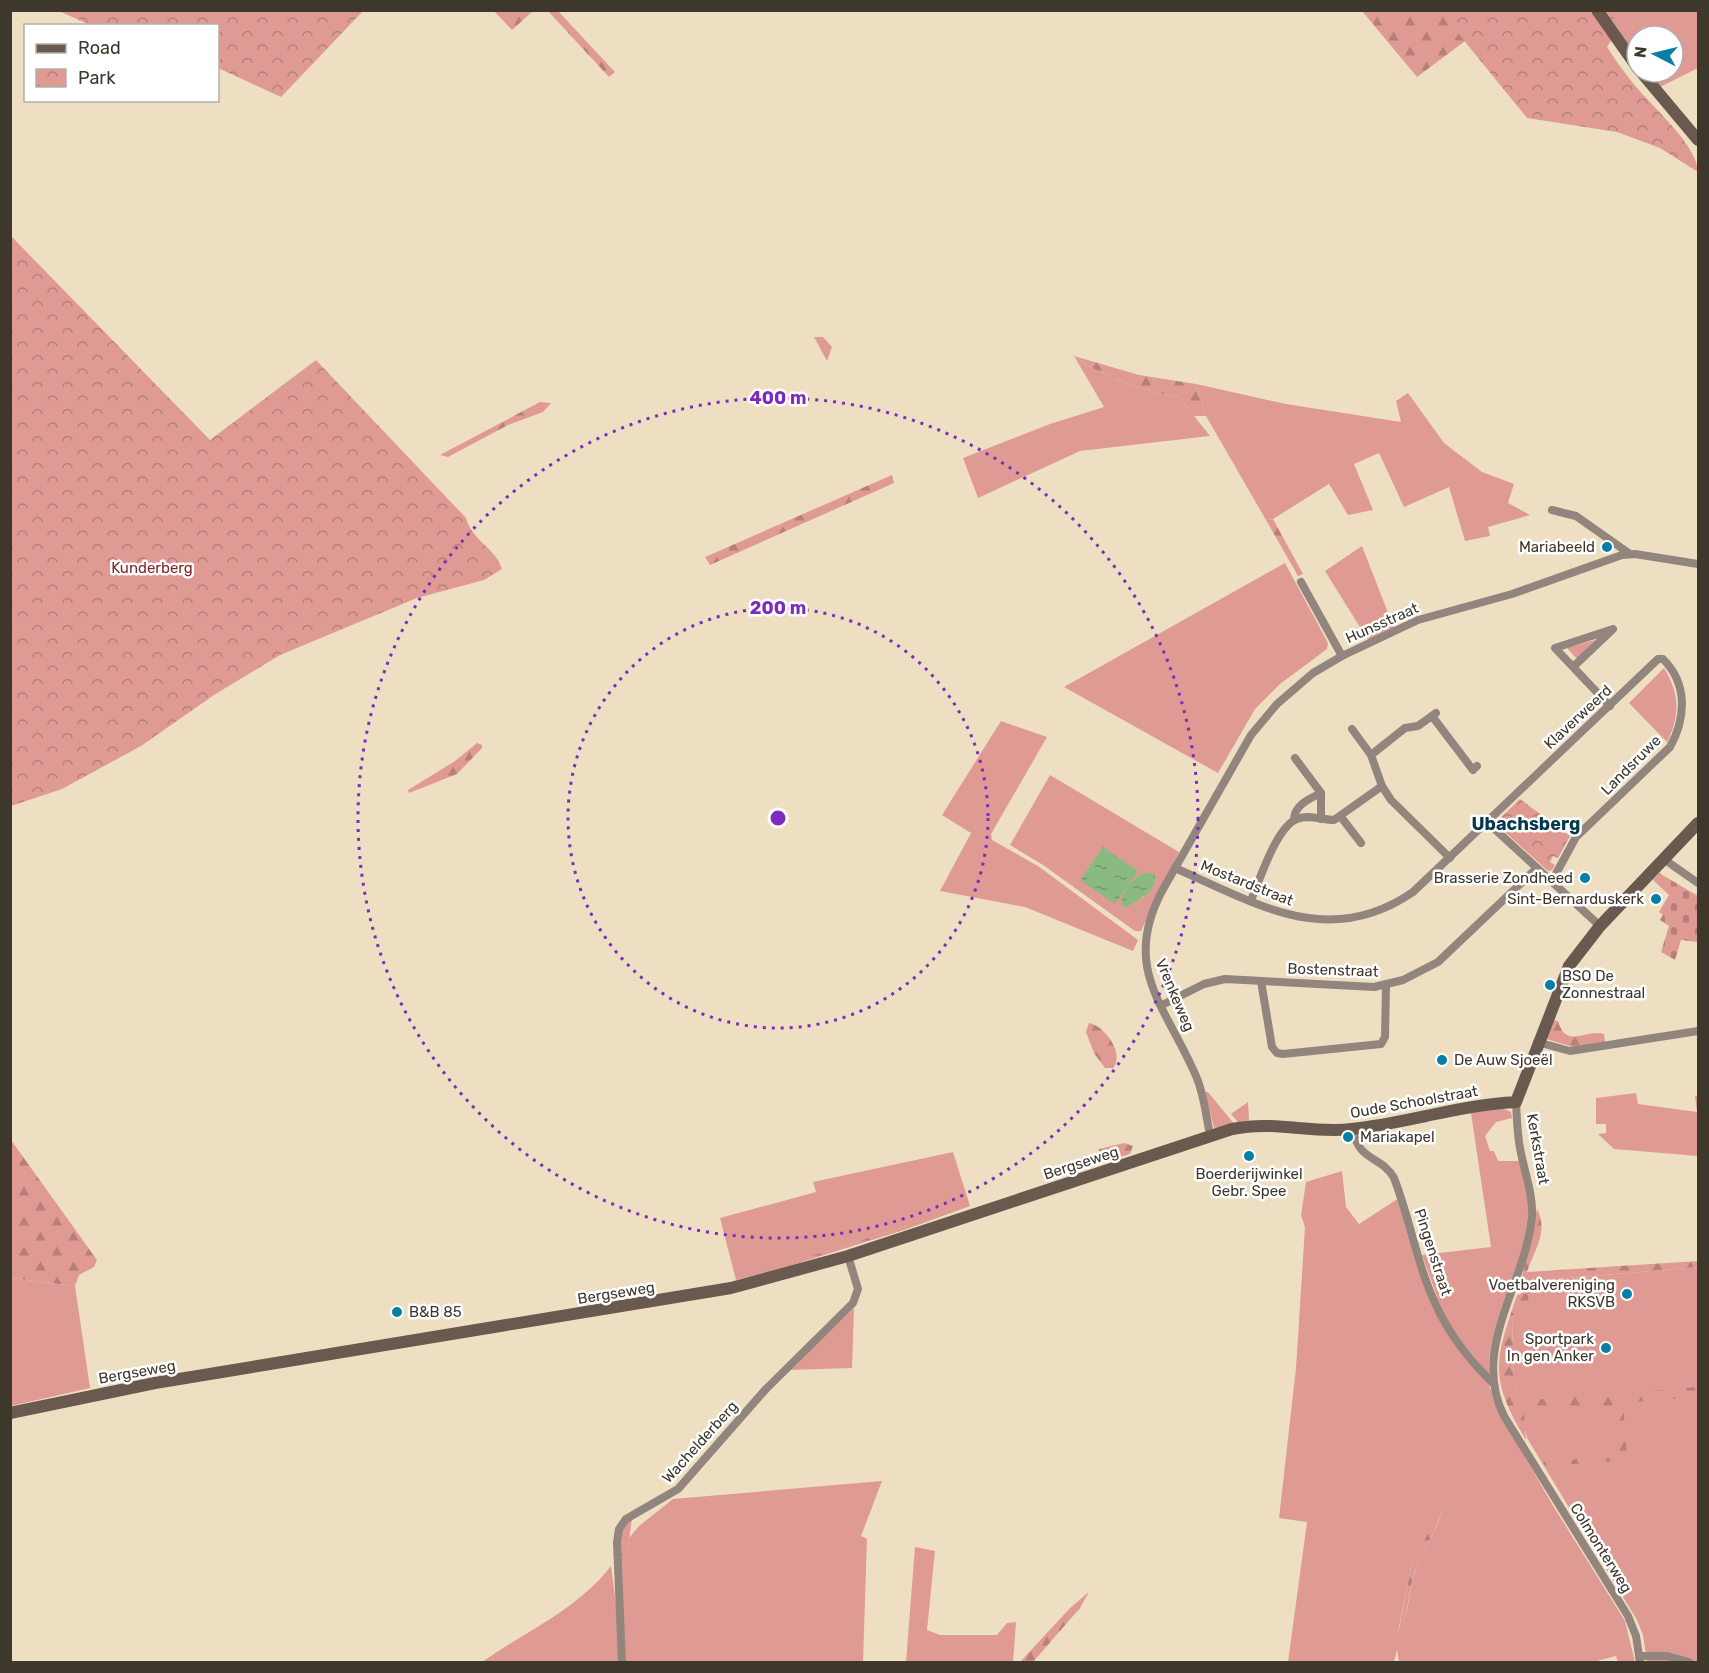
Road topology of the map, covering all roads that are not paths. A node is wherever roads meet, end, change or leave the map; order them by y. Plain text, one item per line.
1 (1597, 10) edge
2 (1625, 50) edge
3 (1651, 84) edge
4 (1698, 140) edge
5 (1552, 510) dead end
6 (1630, 554) junction
7 (1698, 564) edge
8 (1301, 582) dead end
9 (1341, 656) junction
10 (1658, 659) joint
11 (1573, 667) junction
12 (1610, 706) junction
13 (1352, 729) dead end
14 (1371, 755) junction
15 (1295, 758) dead end
16 (1477, 766) dead end
17 (1382, 786) junction
18 (1321, 793) junction
19 (1516, 794) joint
20 (1341, 817) junction
21 (1321, 819) junction
22 (1294, 820) junction
23 (1487, 822) junction
24 (1698, 823) edge
25 (1361, 843) dead end
26 (1450, 858) junction
27 (1665, 860) junction
28 (1175, 868) junction
29 (1537, 868) junction
30 (1552, 881) junction
31 (1698, 883) edge
32 (1251, 900) junction
33 (1599, 926) junction
34 (1262, 981) junction
35 (1386, 986) junction
36 (1162, 1005) junction
37 (1698, 1031) edge
38 (1537, 1042) junction
39 (1516, 1102) junction
40 (1353, 1129) junction
41 (1210, 1135) junction
42 (848, 1256) junction
43 (1493, 1383) junction
44 (10, 1413) edge
45 (1527, 1453) joint
46 (1640, 1659) edge
47 (622, 1662) edge
48 (1689, 1662) edge

1 - 2 street
3 - 4 street
5 - 6 street
6 - 7 street, Hunsstraat
6 - 9 street, Hunsstraat
8 - 9 street
9 - 28 street, Hunsstraat
10 - 12 street, Klaverweerd
10 - 30 street, Landsruwe
11 - 11 street
11 - 12 street
12 - 19 street, Klaverweerd
13 - 14 street
14 - 16 street
14 - 17 street
15 - 18 street
17 - 20 street
17 - 26 street
18 - 21 street
18 - 22 street
19 - 23 street, Mostardstraat
20 - 21 street
20 - 25 street
21 - 22 street
22 - 32 street
23 - 26 street, Mostardstraat
23 - 29 street
24 - 27 street, Kerkstraat
26 - 32 street, Mostardstraat
27 - 31 street
27 - 33 street, Kerkstraat
28 - 32 street, Mostardstraat
28 - 36 street, Vrenkeweg
29 - 30 street
29 - 35 street, Bostenstraat
30 - 33 street
33 - 38 street, Kerkstraat
34 - 35 street, Bostenstraat
34 - 35 street
34 - 36 street, Bostenstraat
36 - 41 street, Vrenkeweg
37 - 38 street
38 - 39 street, Kerkstraat
39 - 40 street, Oude Schoolstraat
39 - 43 street, Kerkstraat
40 - 41 street, Oude Schoolstraat
40 - 43 street, Pingenstraat
41 - 42 street, Bergseweg
42 - 44 street, Bergseweg
42 - 47 street, Wachelderberg
43 - 45 street, Kerkstraat
45 - 46 street, Colmonterweg
46 - 48 street

